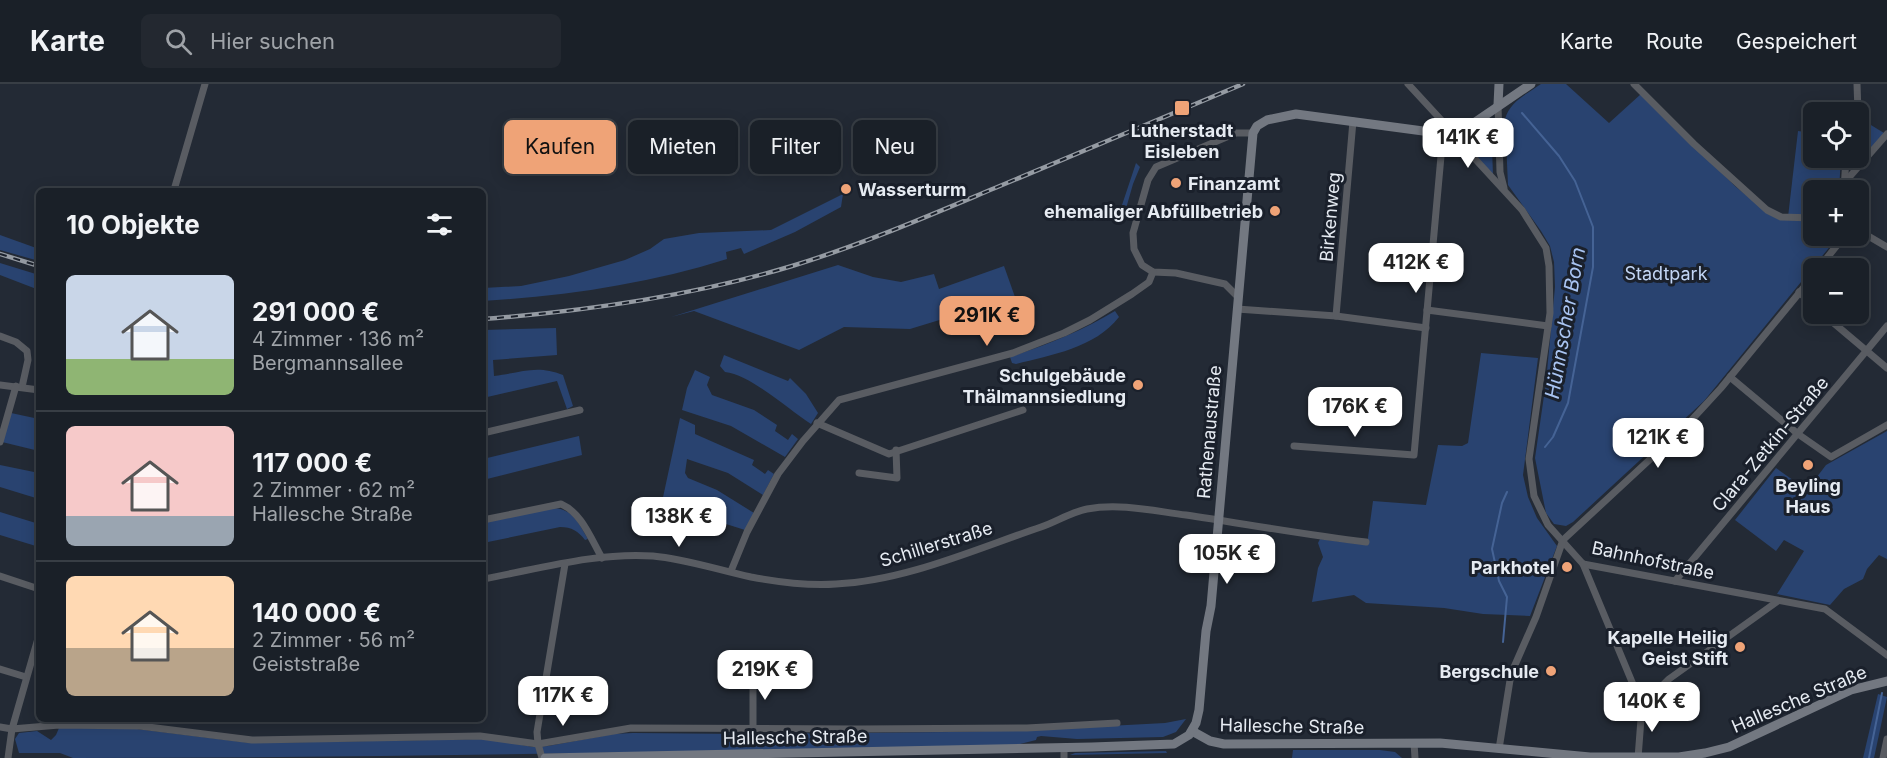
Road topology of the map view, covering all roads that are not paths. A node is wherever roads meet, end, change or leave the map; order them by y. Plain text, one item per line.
1 (205, 84) edge
2 (1408, 84) edge
3 (1499, 84) edge
4 (1531, 84) edge
5 (1634, 84) edge
6 (1857, 84) edge
7 (1858, 102) edge
8 (1498, 105) junction
9 (1353, 121) junction
10 (1253, 133) junction
11 (1887, 134) edge
12 (1442, 135) junction
13 (1453, 135) junction
14 (1847, 180) edge
15 (175, 188) edge
16 (1505, 191) junction
17 (1803, 218) edge
18 (1869, 237) edge
19 (1836, 246) edge
20 (1887, 248) edge
21 (1827, 258) edge
22 (1153, 272) junction
23 (1240, 275) junction
24 (1226, 284) junction
25 (1803, 287) edge
26 (1799, 292) junction
27 (1803, 295) edge
28 (1238, 297) junction
29 (1237, 309) junction
30 (1427, 310) junction
31 (1336, 316) junction
32 (1835, 324) edge
33 (1548, 326) junction
34 (1887, 326) edge
35 (1426, 328) junction
36 (0, 336) edge
37 (1867, 352) junction
38 (1887, 368) edge
39 (1730, 376) junction
40 (0, 385) edge
41 (19, 387) junction
42 (36, 390) edge
43 (580, 410) dead end
44 (1023, 410) dead end
45 (817, 423) junction
46 (1887, 425) edge
47 (486, 432) edge
48 (1798, 434) junction
49 (0, 442) edge
50 (1294, 446) dead end
51 (896, 450) junction
52 (859, 473) dead end
53 (486, 519) edge
54 (1218, 520) junction
55 (1563, 540) junction
56 (1366, 542) dead end
57 (602, 558) junction
58 (565, 564) junction
59 (1583, 564) junction
60 (731, 571) junction
61 (0, 576) edge
62 (486, 578) edge
63 (1676, 581) junction
64 (36, 588) edge
65 (1778, 601) junction
66 (36, 645) edge
67 (1887, 654) edge
68 (0, 669) edge
69 (753, 671) dead end
70 (26, 677) junction
71 (1887, 681) edge
72 (1642, 706) junction
73 (1117, 723) dead end
74 (0, 727) edge
75 (12, 729) junction
76 (753, 730) junction
77 (1192, 731) junction
78 (1887, 740) edge
79 (1414, 743) junction
80 (538, 744) junction
81 (1500, 744) junction
82 (1064, 747) junction
83 (1590, 757) edge
84 (8, 758) edge
85 (543, 758) edge
86 (1064, 758) edge
87 (1415, 758) edge
88 (1638, 758) edge
89 (1883, 758) edge

1 - 15 street
2 - 12 street
3 - 8 main road
4 - 8 main road
5 - 17 street
6 - 7 street
8 - 13 main road
8 - 16 street
9 - 10 main road
9 - 12 main road
9 - 31 street, Birkenweg
10 - 22 street
10 - 23 main road, Rathenaustraße
11 - 14 street
12 - 13 main road
12 - 30 street
13 - 16 street, Bahnhofstraße
16 - 33 street, Bahnhofstraße
18 - 20 street
19 - 21 street
22 - 24 street
22 - 45 street
23 - 24 street
23 - 28 main road, Rathenaustraße
24 - 28 street
25 - 26 street
26 - 27 street
26 - 39 street
28 - 29 main road, Rathenaustraße
29 - 31 street
29 - 54 main road, Rathenaustraße
30 - 33 street
30 - 35 street
31 - 35 street
32 - 37 street
33 - 55 street, Bahnhofstraße
34 - 37 street, Clara-Zetkin-Straße
35 - 50 street
36 - 41 street
37 - 38 street
37 - 48 street, Clara-Zetkin-Straße
39 - 48 street
39 - 55 street
40 - 41 street
41 - 42 street
41 - 49 street
43 - 47 street
44 - 51 street
45 - 51 street
45 - 60 street
46 - 48 street
48 - 63 street, Clara-Zetkin-Straße
51 - 52 street
53 - 57 street
54 - 56 street, Schillerstraße
54 - 60 street, Schillerstraße
54 - 77 main road, Rathenaustraße
55 - 59 street, Bahnhofstraße
55 - 81 street
57 - 58 street, Schillerstraße
57 - 60 street, Schillerstraße
58 - 62 street, Schillerstraße
58 - 80 street
59 - 63 street, Bahnhofstraße
59 - 72 street
61 - 64 street
63 - 65 street, Bahnhofstraße
65 - 67 street, Bahnhofstraße
65 - 72 street
66 - 70 street
68 - 70 street
69 - 76 street
70 - 75 street
71 - 88 main road, Hallesche Straße
72 - 88 street
73 - 76 street, Hallesche Straße
74 - 75 street, Hallesche Straße
75 - 80 street, Hallesche Straße
75 - 84 street
76 - 80 street, Hallesche Straße
77 - 79 main road, Hallesche Straße
77 - 82 main road, Hallesche Straße
78 - 89 street
79 - 81 main road, Hallesche Straße
79 - 87 street
80 - 85 street
81 - 83 main road, Hallesche Straße
82 - 85 main road, Hallesche Straße
82 - 86 street
83 - 88 main road, Hallesche Straße

